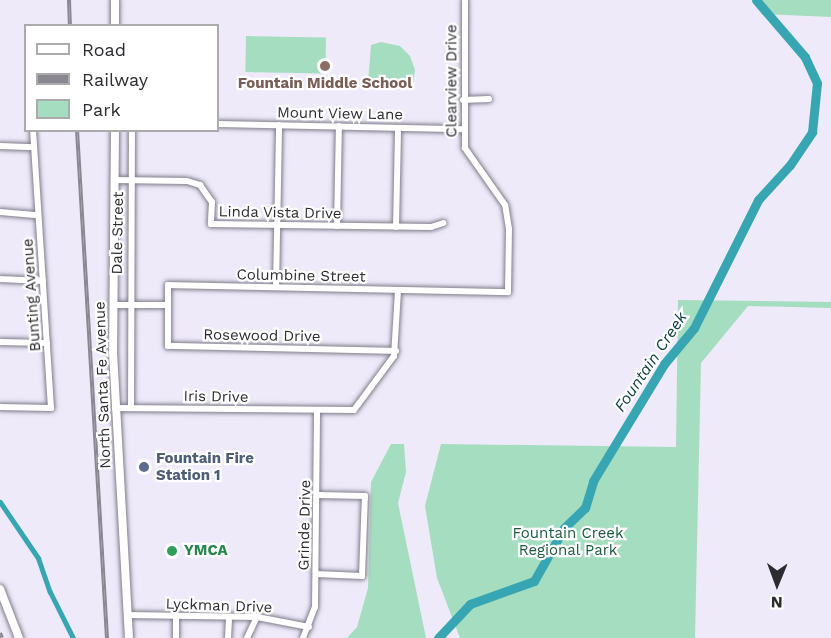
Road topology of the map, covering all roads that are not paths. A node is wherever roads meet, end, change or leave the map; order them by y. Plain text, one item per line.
1 (115, 0) edge
2 (465, 0) edge
3 (115, 24) edge
4 (489, 99) dead end
5 (464, 100) junction
6 (219, 124) edge
7 (279, 125) junction
8 (339, 126) junction
9 (398, 128) junction
10 (463, 129) junction
11 (33, 132) edge
12 (115, 132) edge
13 (132, 132) edge
14 (0, 146) edge
15 (34, 147) junction
16 (114, 180) junction
17 (131, 180) junction
18 (0, 212) edge
19 (38, 214) junction
20 (443, 223) dead end
21 (277, 226) junction
22 (337, 226) junction
23 (396, 227) junction
24 (0, 279) edge
25 (42, 281) junction
26 (276, 287) junction
27 (398, 290) junction
28 (508, 292) joint
29 (113, 305) junction
30 (129, 305) junction
31 (168, 305) junction
32 (0, 342) edge
33 (47, 343) junction
34 (396, 351) junction
35 (0, 407) edge
36 (131, 407) junction
37 (115, 408) junction
38 (317, 410) junction
39 (318, 495) junction
40 (316, 574) junction
41 (0, 589) edge
42 (127, 615) junction
43 (176, 616) junction
44 (229, 617) junction
45 (257, 617) junction
46 (309, 627) junction
47 (19, 638) edge
48 (129, 638) edge
49 (176, 638) edge
50 (228, 638) edge
51 (247, 638) edge
52 (303, 638) edge

1 - 3 main road
2 - 5 street, Clearview Drive
4 - 5 street
5 - 10 street, Clearview Drive
6 - 7 street, Mount View Lane
7 - 8 street, Mount View Lane
7 - 21 street
8 - 9 street, Mount View Lane
8 - 22 street
9 - 10 street, Mount View Lane
9 - 23 street
10 - 28 street, Clearview Drive
11 - 15 street, Bunting Avenue
12 - 16 main road, North Santa Fe Avenue
13 - 17 street, Dale Street
14 - 15 street
15 - 19 street, Bunting Avenue
16 - 17 street, Linda Vista Drive
16 - 29 main road, North Santa Fe Avenue
17 - 21 street, Linda Vista Drive
17 - 30 street, Dale Street
18 - 19 street
19 - 25 street, Bunting Avenue
20 - 23 street, Linda Vista Drive
21 - 22 street, Linda Vista Drive
21 - 26 street
22 - 23 street, Linda Vista Drive
24 - 25 street
25 - 33 street, Bunting Avenue
26 - 27 street, Columbine Street
26 - 31 street, Columbine Street
27 - 28 street, Columbine Street
27 - 34 street
29 - 30 street
29 - 37 main road, North Santa Fe Avenue
30 - 31 street
30 - 36 street, Dale Street
31 - 34 street, Rosewood Drive
32 - 33 street
33 - 35 street, Bunting Avenue
34 - 38 street, Iris Drive
36 - 37 street, Iris Drive
36 - 38 street, Iris Drive
37 - 42 main road, North Santa Fe Avenue
38 - 39 street, Grinde Drive
39 - 40 street, Grinde Drive
39 - 40 street
40 - 46 street, Grinde Drive
41 - 47 main road
42 - 43 street, Lyckman Drive
42 - 48 main road, North Santa Fe Avenue
43 - 44 street, Lyckman Drive
43 - 49 street
44 - 45 street, Lyckman Drive
44 - 50 street
45 - 46 street, Lyckman Drive
45 - 51 street
46 - 52 street, Grinde Drive

